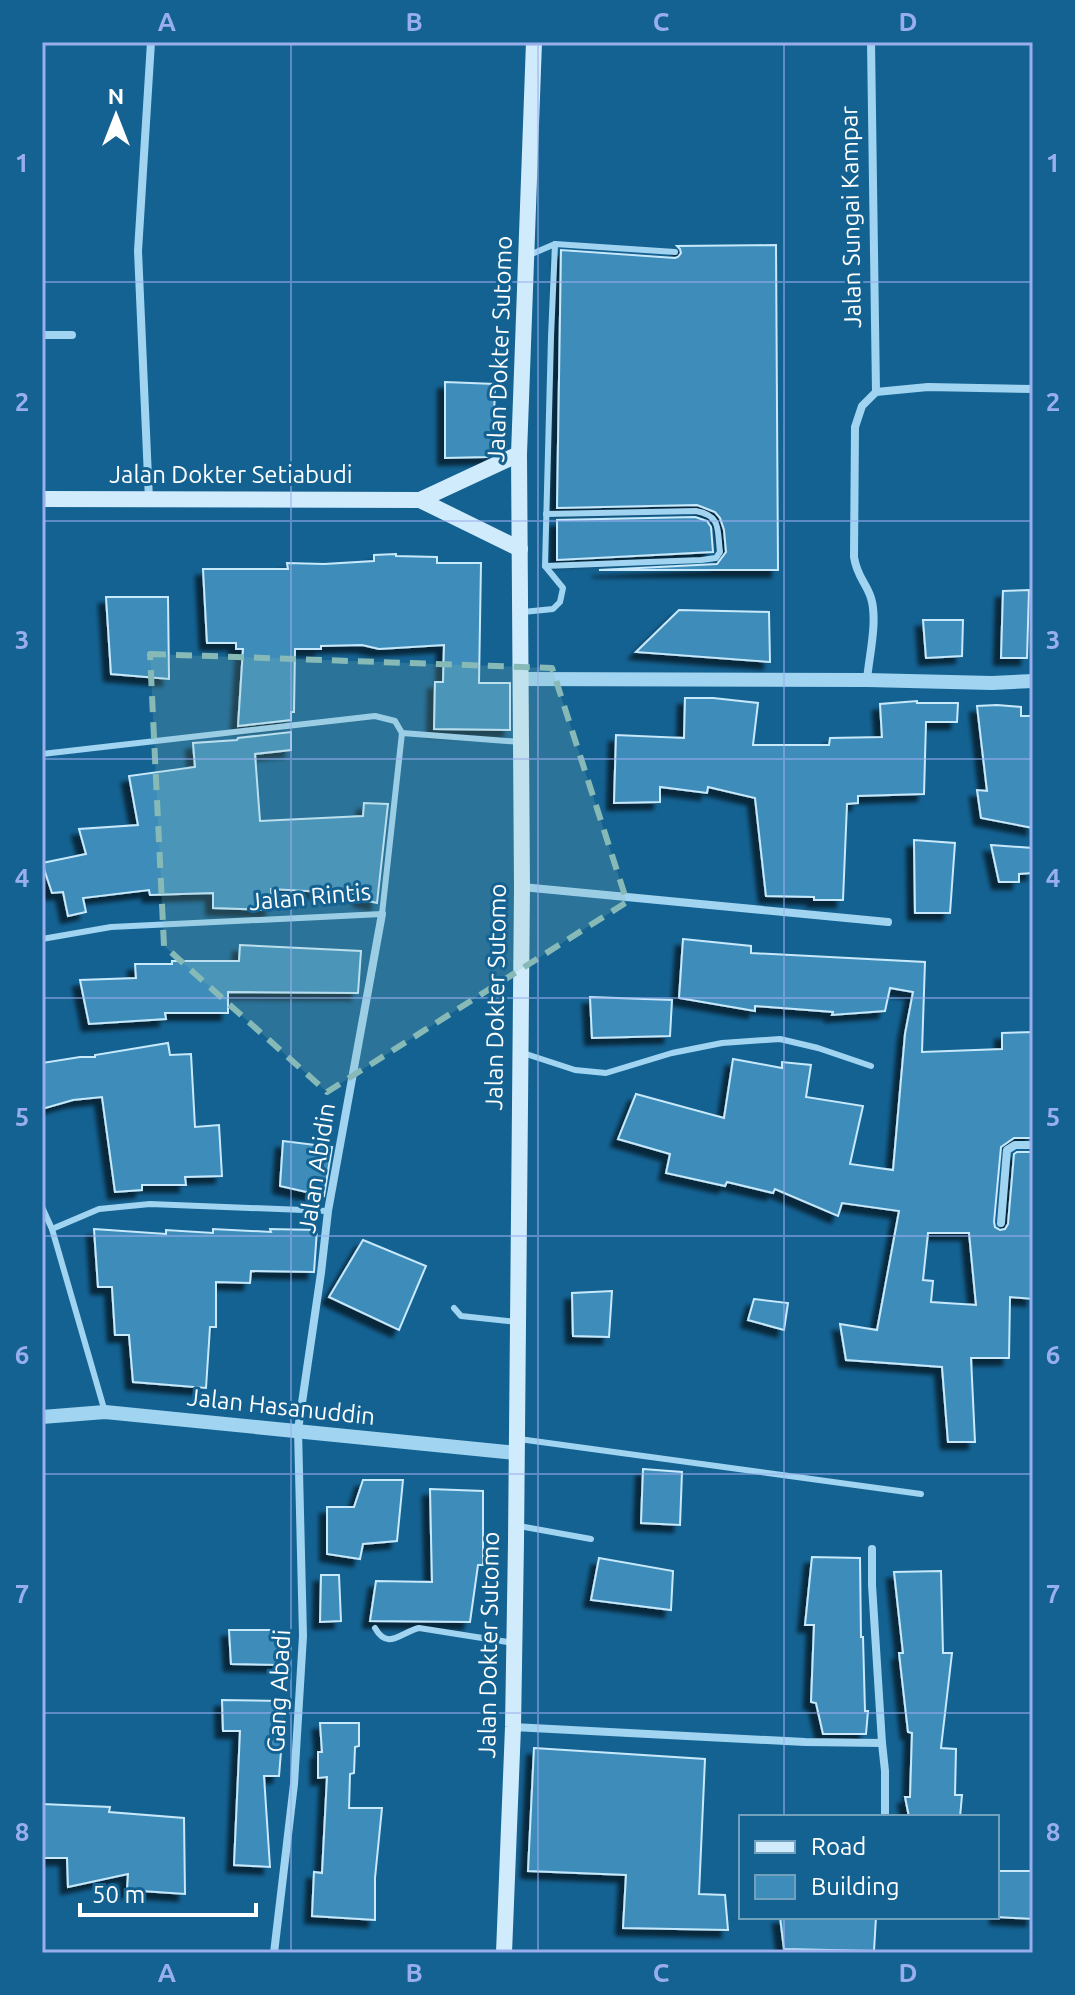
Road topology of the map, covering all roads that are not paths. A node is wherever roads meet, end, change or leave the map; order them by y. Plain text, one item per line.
1 (151, 42) edge
2 (534, 42) edge
3 (871, 42) edge
4 (555, 244) junction
5 (675, 252) dead end
6 (527, 256) junction
7 (42, 335) edge
8 (72, 335) dead end
9 (1033, 389) edge
10 (876, 392) junction
11 (519, 454) junction
12 (42, 499) edge
13 (149, 500) junction
14 (420, 500) junction
15 (546, 514) junction
16 (520, 549) junction
17 (545, 566) junction
18 (520, 612) junction
19 (521, 679) junction
20 (867, 680) junction
21 (1033, 681) edge
22 (402, 733) junction
23 (521, 742) junction
24 (42, 754) edge
25 (522, 887) junction
26 (382, 914) junction
27 (888, 922) dead end
28 (42, 939) edge
29 (519, 1052) junction
30 (871, 1066) dead end
31 (1033, 1145) edge
32 (42, 1207) edge
33 (328, 1211) junction
34 (1001, 1223) dead end
35 (52, 1229) junction
36 (454, 1308) dead end
37 (517, 1322) junction
38 (105, 1412) junction
39 (42, 1417) edge
40 (298, 1430) junction
41 (516, 1445) junction
42 (921, 1494) dead end
43 (516, 1526) junction
44 (591, 1539) dead end
45 (872, 1549) dead end
46 (375, 1628) dead end
47 (514, 1643) junction
48 (513, 1727) junction
49 (882, 1743) junction
50 (885, 1815) edge
51 (274, 1953) edge
52 (504, 1953) edge

1 - 13 street
2 - 6 main road, Jalan Dokter Sutomo
3 - 10 street, Jalan Sungai Kampar
4 - 5 lane
4 - 6 lane
4 - 15 lane
6 - 11 main road, Jalan Dokter Sutomo
7 - 8 street
9 - 10 street
10 - 20 street
11 - 14 main road, Jalan Dokter Setiabudi
11 - 16 main road, Jalan Dokter Sutomo
12 - 13 main road, Jalan Dokter Setiabudi
13 - 14 main road, Jalan Dokter Setiabudi
14 - 16 main road, Jalan Dokter Setiabudi
15 - 17 lane
15 - 17 lane
16 - 18 main road, Jalan Dokter Sutomo
17 - 18 lane
18 - 19 main road, Jalan Dokter Sutomo
19 - 20 street
19 - 23 main road, Jalan Dokter Sutomo
20 - 21 street
22 - 23 lane
22 - 24 lane
22 - 26 lane, Jalan Rintis
23 - 25 main road, Jalan Dokter Sutomo
25 - 27 street
25 - 29 main road, Jalan Dokter Sutomo
26 - 28 lane, Jalan Rintis
26 - 33 street, Jalan Abidin
29 - 30 lane
29 - 37 main road, Jalan Dokter Sutomo
31 - 34 street
32 - 35 lane
33 - 35 lane
33 - 40 street, Jalan Abidin
35 - 38 lane
36 - 37 lane
37 - 41 main road, Jalan Dokter Sutomo
38 - 39 street, Jalan Hasanuddin
38 - 40 street, Jalan Hasanuddin
40 - 41 street, Jalan Hasanuddin
40 - 51 street, Gang Abadi
41 - 42 lane
41 - 43 main road, Jalan Dokter Sutomo
43 - 44 lane
43 - 47 main road, Jalan Dokter Sutomo
45 - 49 street
46 - 47 lane
47 - 48 main road, Jalan Dokter Sutomo
48 - 49 street
48 - 52 main road, Jalan Dokter Sutomo
49 - 50 street

